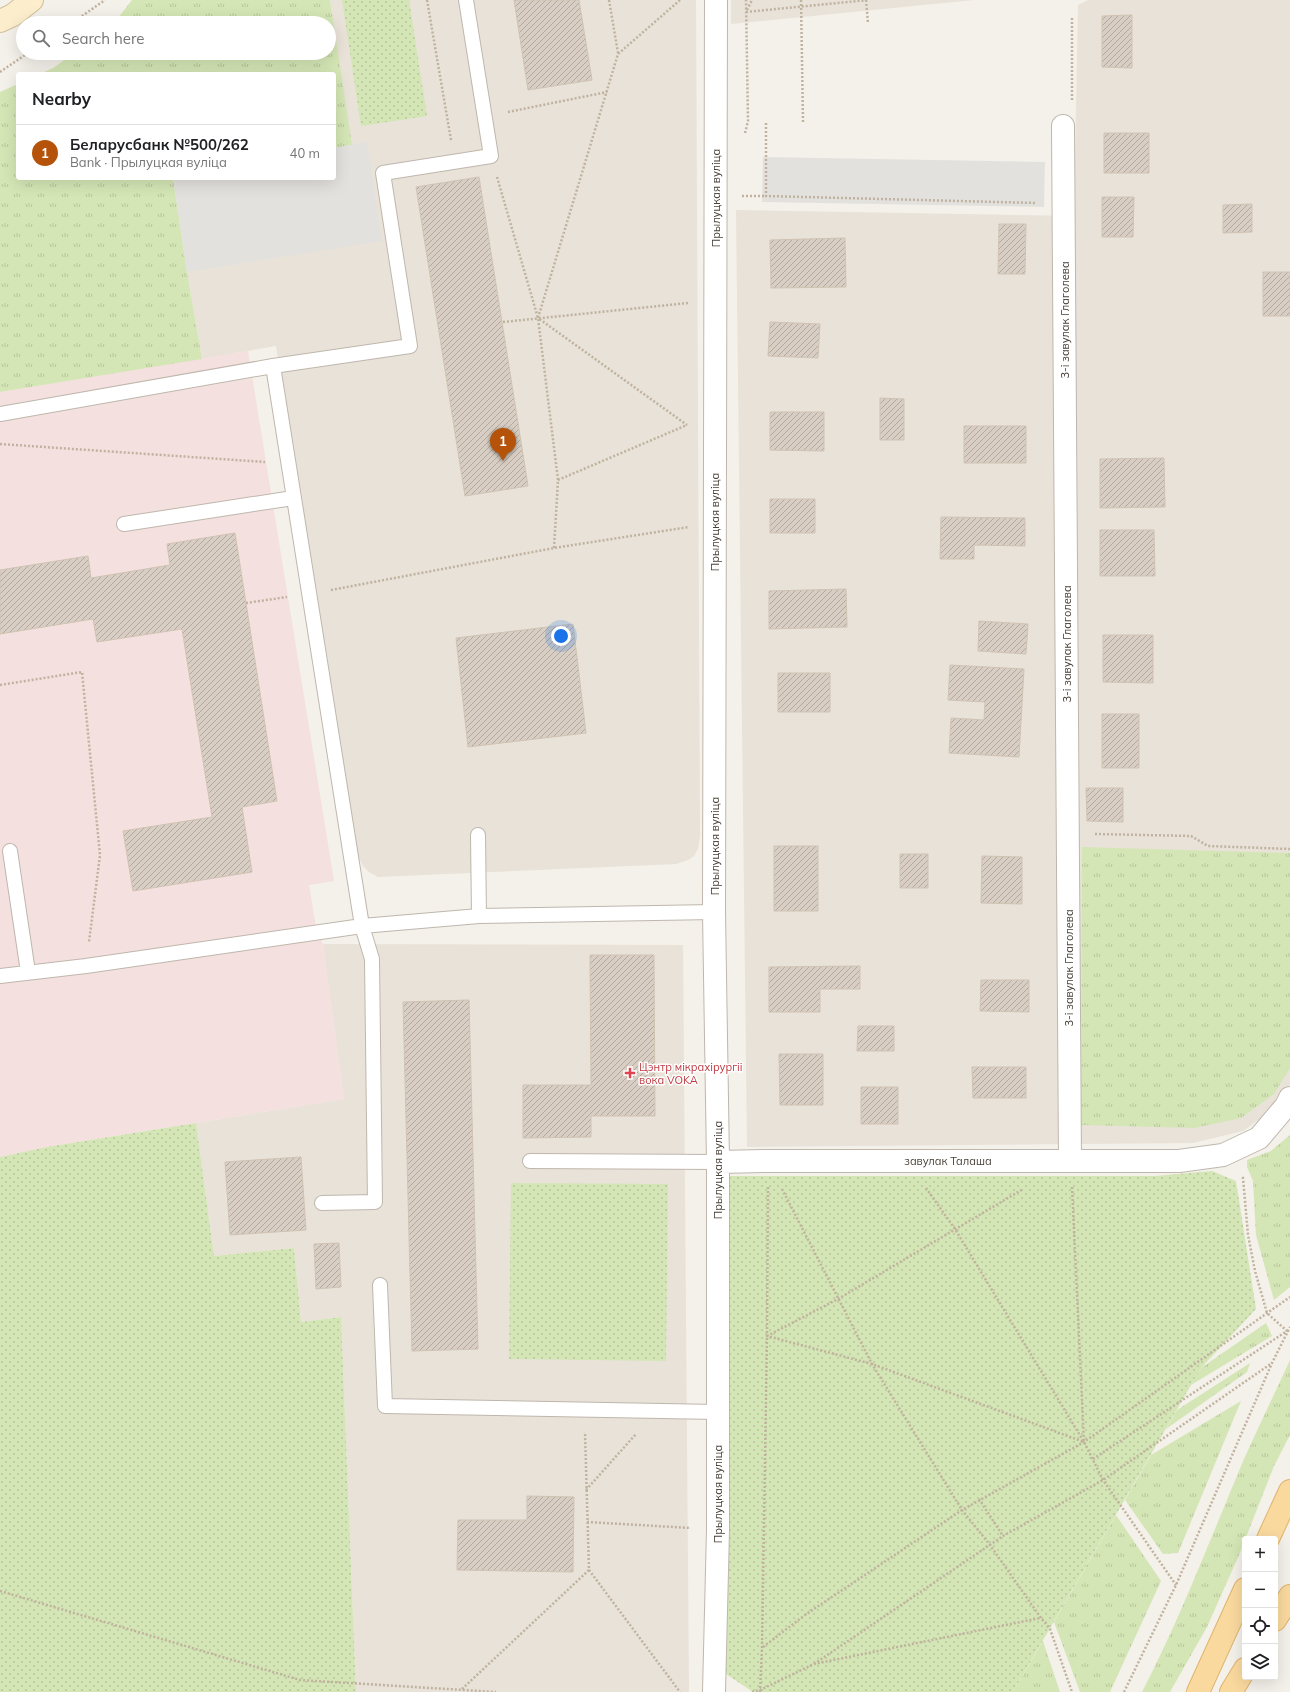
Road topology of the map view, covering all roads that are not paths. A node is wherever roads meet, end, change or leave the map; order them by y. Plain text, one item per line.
1 (32, 0) edge
2 (466, 0) edge
3 (716, 0) edge
4 (0, 21) edge
5 (1063, 126) road end
6 (273, 366) junction
7 (0, 414) edge
8 (293, 498) junction
9 (124, 524) dead end
10 (478, 835) dead end
11 (10, 851) dead end
12 (714, 912) junction
13 (478, 916) junction
14 (362, 926) junction
15 (28, 972) junction
16 (0, 976) edge
17 (1290, 1098) edge
18 (530, 1161) dead end
19 (1070, 1161) junction
20 (718, 1162) junction
21 (322, 1203) dead end
22 (380, 1285) dead end
23 (718, 1412) junction
24 (1290, 1491) edge
25 (1269, 1536) edge
26 (1242, 1596) edge
27 (1290, 1596) edge
28 (1278, 1615) edge
29 (1242, 1674) edge
30 (714, 1692) edge
31 (1198, 1692) edge
32 (1231, 1692) edge

1 - 4 street
2 - 6 lane
3 - 12 street, Прылуцкая вуліца
5 - 19 street, 3-і завулак Глаголева
6 - 7 lane
6 - 8 lane
8 - 9 lane
8 - 14 lane
10 - 13 lane
11 - 15 lane
12 - 13 lane
12 - 20 street, Прылуцкая вуліца
13 - 14 lane
14 - 15 lane
14 - 21 lane
15 - 16 lane
17 - 19 street, завулак Талаша
18 - 20 lane
19 - 20 street, завулак Талаша
20 - 23 street, Прылуцкая вуліца
22 - 23 lane
23 - 30 street, Прылуцкая вуліца
24 - 25 main road
26 - 31 main road
27 - 28 main road
29 - 32 main road

